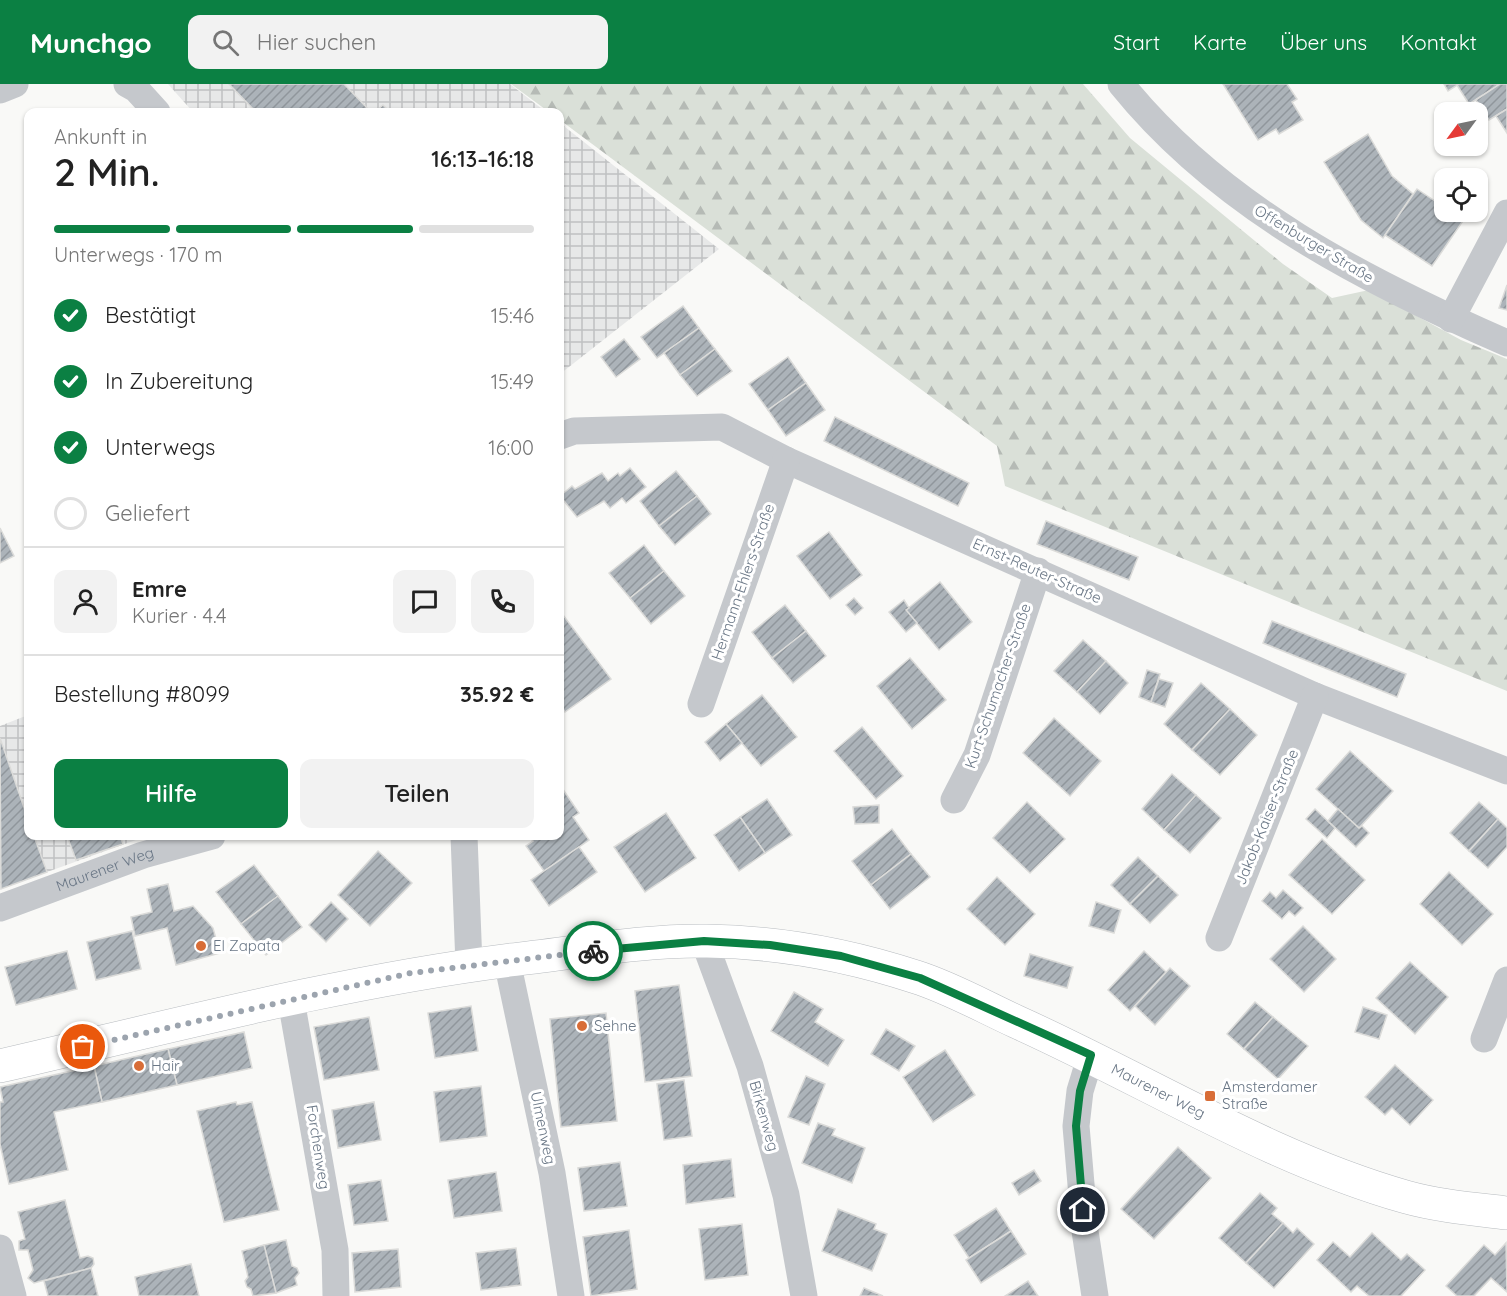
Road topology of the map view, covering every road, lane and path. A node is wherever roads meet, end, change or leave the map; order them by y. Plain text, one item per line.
1 (15, 84) edge
2 (127, 84) edge
3 (1121, 84) edge
4 (0, 90) edge
5 (153, 108) edge
6 (1507, 213) edge
7 (1451, 319) junction
8 (1507, 343) edge
9 (564, 435) edge
10 (786, 460) junction
11 (1038, 571) junction
12 (1315, 696) junction
13 (701, 704) dead end
14 (1507, 771) edge
15 (954, 800) dead end
16 (197, 840) edge
17 (464, 840) edge
18 (0, 909) edge
19 (1219, 938) dead end
20 (704, 941) junction
21 (507, 961) junction
22 (469, 965) junction
23 (1507, 980) edge
24 (291, 1000) junction
25 (1484, 1039) dead end
26 (1091, 1055) junction
27 (0, 1066) edge
28 (1507, 1213) edge
29 (0, 1248) edge
30 (13, 1296) edge
31 (336, 1296) edge
32 (571, 1296) edge
33 (804, 1296) edge
34 (1095, 1296) edge

1 - 4 street
2 - 5 street
3 - 7 street, Offenburger Straße
6 - 7 street
7 - 8 street, Offenburger Straße
9 - 10 street, Ernst-Reuter-Straße
10 - 11 street, Ernst-Reuter-Straße
10 - 13 street, Hermann-Ehlers-Straße
11 - 12 street, Ernst-Reuter-Straße
11 - 15 street, Kurt-Schumacher-Straße
12 - 14 street, Ernst-Reuter-Straße
12 - 19 street, Jakob-Kaiser-Straße
16 - 18 street, Maurener Weg
17 - 22 street
20 - 21 street, Maurener Weg
20 - 26 street, Maurener Weg
20 - 33 street, Birkenweg
21 - 22 street, Maurener Weg
21 - 32 street, Ulmenweg
22 - 24 street, Maurener Weg
23 - 25 street
24 - 27 street, Maurener Weg
24 - 31 street, Forchenweg
26 - 28 street, Maurener Weg
26 - 34 street
29 - 30 street

